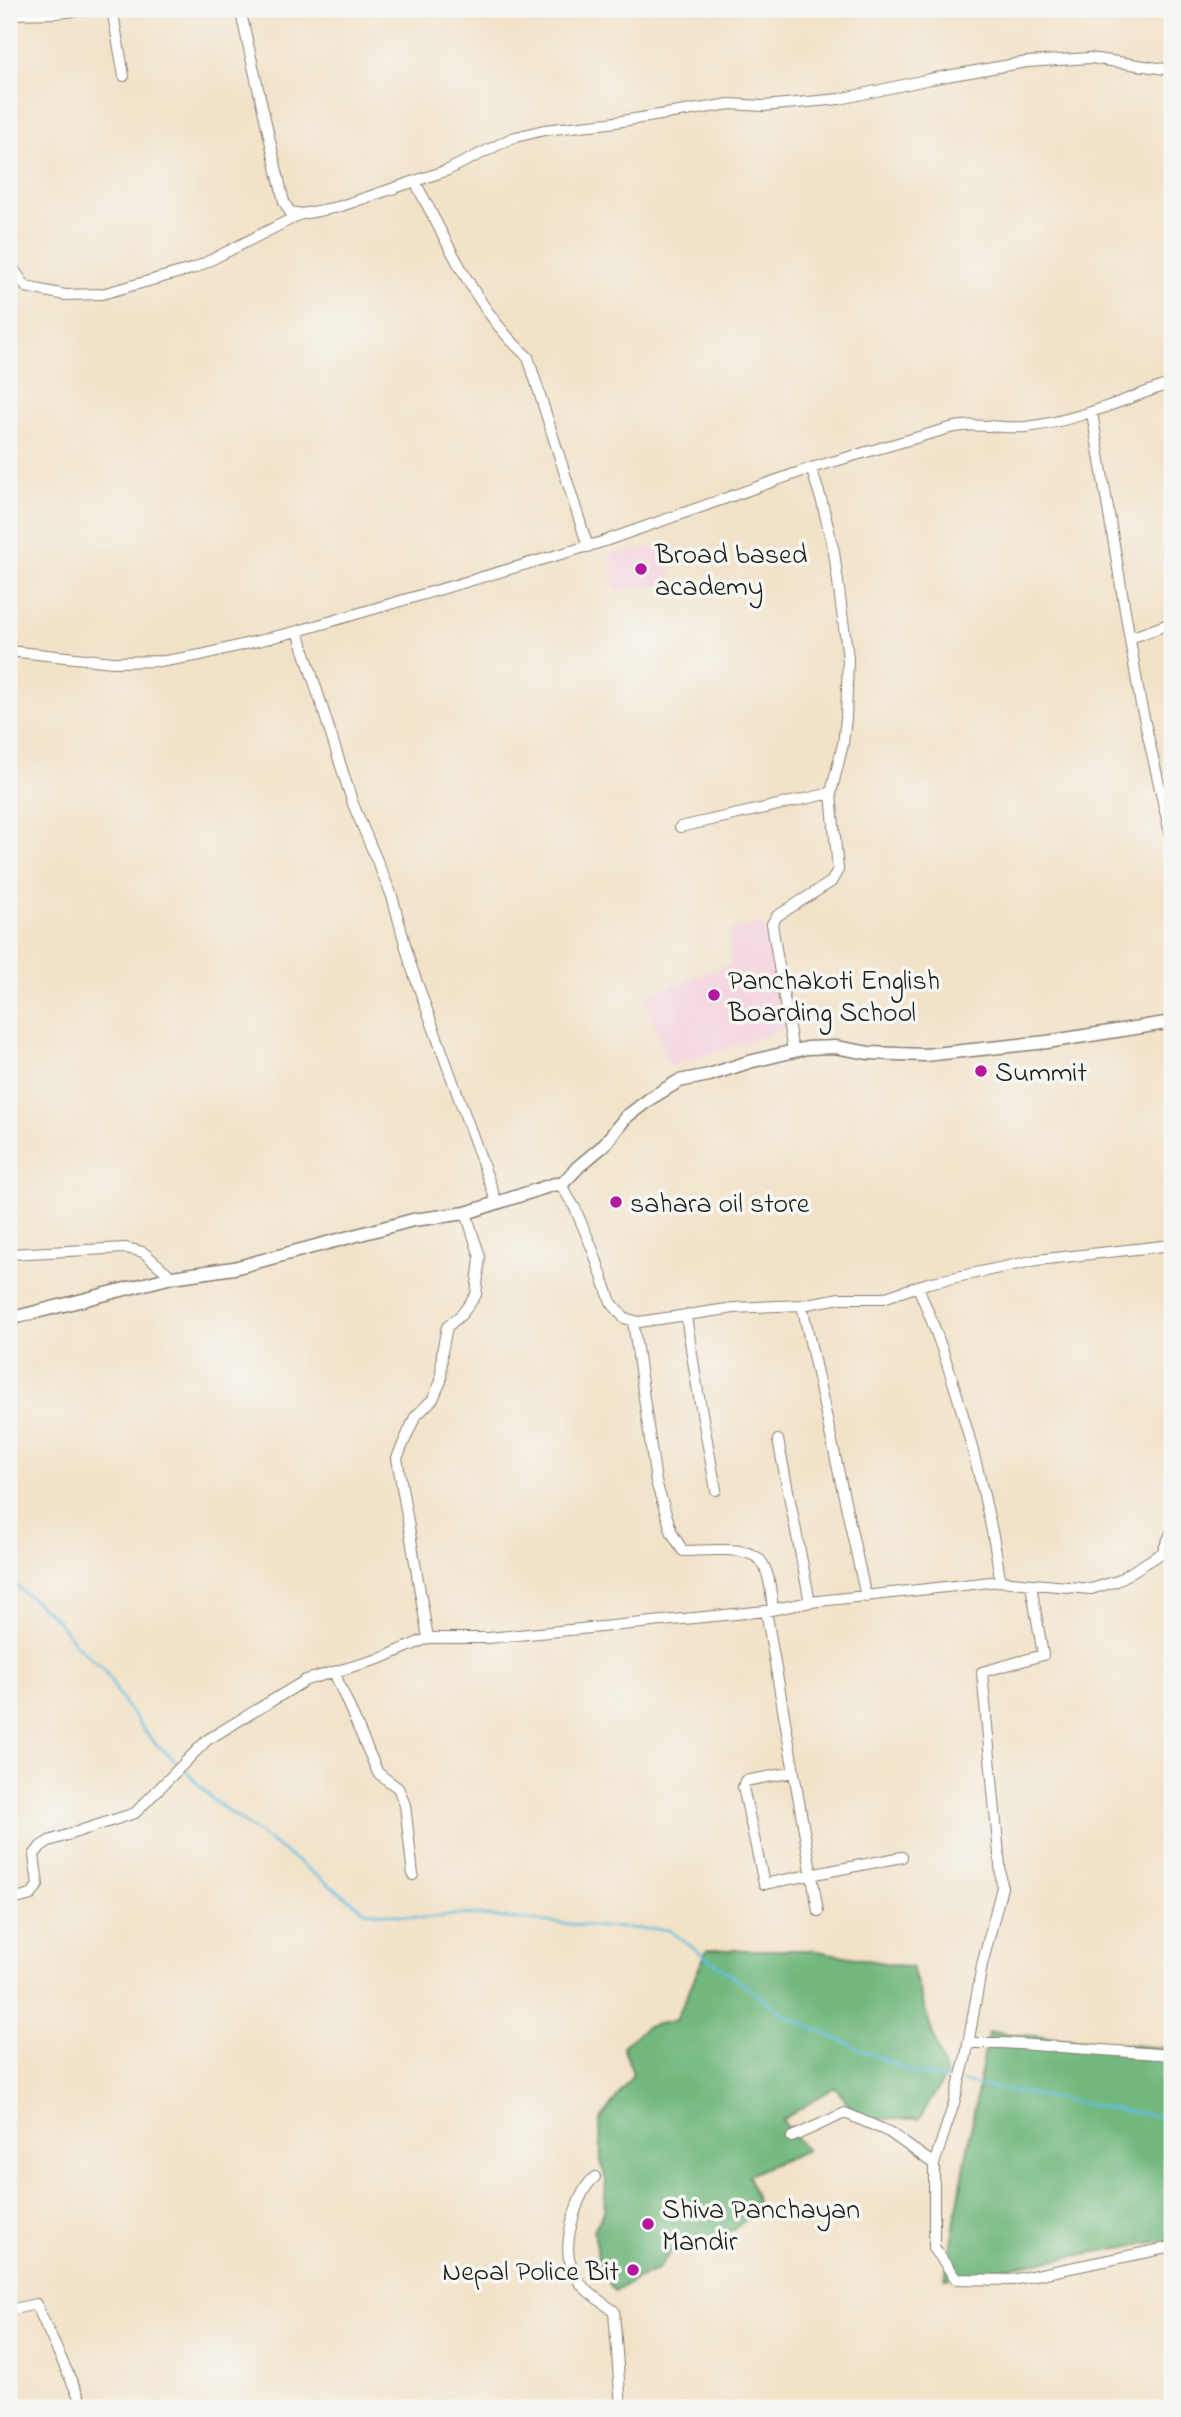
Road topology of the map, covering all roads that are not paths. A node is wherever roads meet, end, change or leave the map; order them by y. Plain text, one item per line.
1 (96, 9) edge
2 (112, 9) edge
3 (240, 9) edge
4 (9, 14) edge
5 (1172, 70) edge
6 (124, 76) dead end
7 (415, 182) junction
8 (302, 214) junction
9 (9, 262) edge
10 (1172, 383) edge
11 (1092, 413) junction
12 (811, 468) junction
13 (588, 547) junction
14 (1172, 623) edge
15 (298, 631) junction
16 (1130, 638) junction
17 (9, 650) edge
18 (831, 793) junction
19 (680, 827) dead end
20 (1172, 842) edge
21 (1172, 1022) edge
22 (793, 1052) junction
23 (561, 1185) junction
24 (497, 1203) junction
25 (466, 1213) junction
26 (1172, 1245) edge
27 (9, 1254) edge
28 (172, 1277) junction
29 (918, 1287) junction
30 (802, 1305) junction
31 (686, 1316) junction
32 (9, 1319) edge
33 (633, 1321) junction
34 (778, 1440) dead end
35 (716, 1490) dead end
36 (1172, 1531) edge
37 (1167, 1552) edge
38 (1000, 1581) junction
39 (1031, 1585) junction
40 (866, 1597) junction
41 (810, 1602) junction
42 (770, 1610) junction
43 (428, 1637) junction
44 (334, 1672) junction
45 (794, 1772) junction
46 (902, 1857) dead end
47 (413, 1875) dead end
48 (811, 1877) junction
49 (9, 1901) edge
50 (818, 1911) dead end
51 (968, 2043) junction
52 (1172, 2055) edge
53 (792, 2137) dead end
54 (934, 2164) junction
55 (595, 2177) dead end
56 (1172, 2247) edge
57 (9, 2310) edge
58 (84, 2408) edge
59 (621, 2408) edge

1 - 4 street
2 - 6 street
3 - 8 street
5 - 7 street
7 - 8 street
7 - 13 street
8 - 9 street
10 - 11 street
11 - 12 street
11 - 16 street
12 - 13 street
12 - 18 street
13 - 15 street
14 - 16 street
15 - 17 street
15 - 24 street
16 - 20 street
18 - 19 street
18 - 22 street
21 - 22 street
22 - 23 street
23 - 24 street
23 - 33 street
24 - 25 street
25 - 28 street
25 - 43 street
26 - 29 street
27 - 28 street
28 - 32 street
29 - 30 street
29 - 38 street
30 - 31 street
30 - 40 street
31 - 33 street
31 - 35 street
33 - 42 street
34 - 41 street
36 - 37 street
37 - 39 street
38 - 39 street
38 - 40 street
39 - 51 street
40 - 41 street
41 - 42 street
42 - 43 street
42 - 45 street
43 - 44 street
44 - 47 street
44 - 49 street
45 - 48 street
45 - 48 street
46 - 48 street
48 - 50 street
51 - 52 street
51 - 54 street
53 - 54 street
54 - 56 street
55 - 59 street
57 - 58 street

